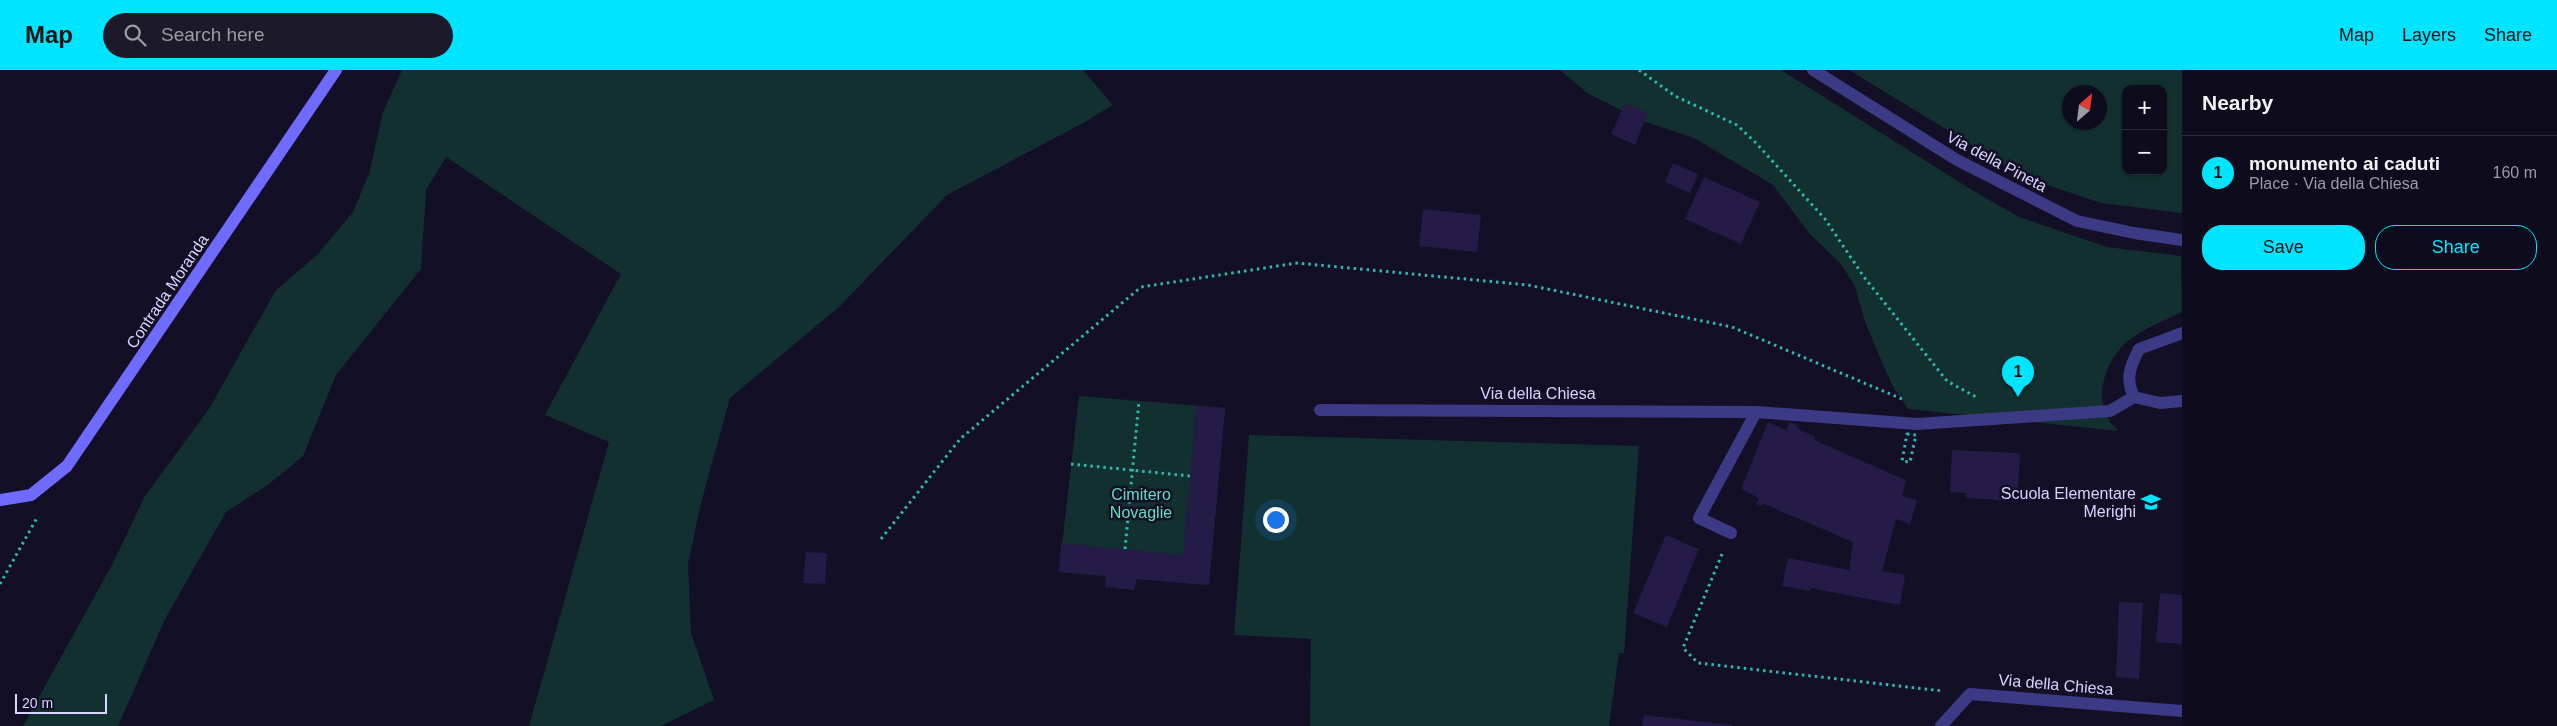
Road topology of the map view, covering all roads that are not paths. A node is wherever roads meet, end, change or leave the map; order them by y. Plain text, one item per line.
1 (336, 70) edge
2 (1813, 70) edge
3 (2182, 240) edge
4 (2182, 334) edge
5 (2134, 397) junction
6 (2182, 401) edge
7 (1320, 410) dead end
8 (1756, 412) junction
9 (0, 500) edge
10 (1731, 533) road end
11 (2182, 710) edge
12 (1941, 726) edge

1 - 9 street, Contrada Moranda
2 - 3 street, Via della Pineta
4 - 5 street
5 - 6 street
5 - 8 street, Via della Chiesa
7 - 8 street, Via della Chiesa
8 - 10 street
11 - 12 street, Via della Chiesa

